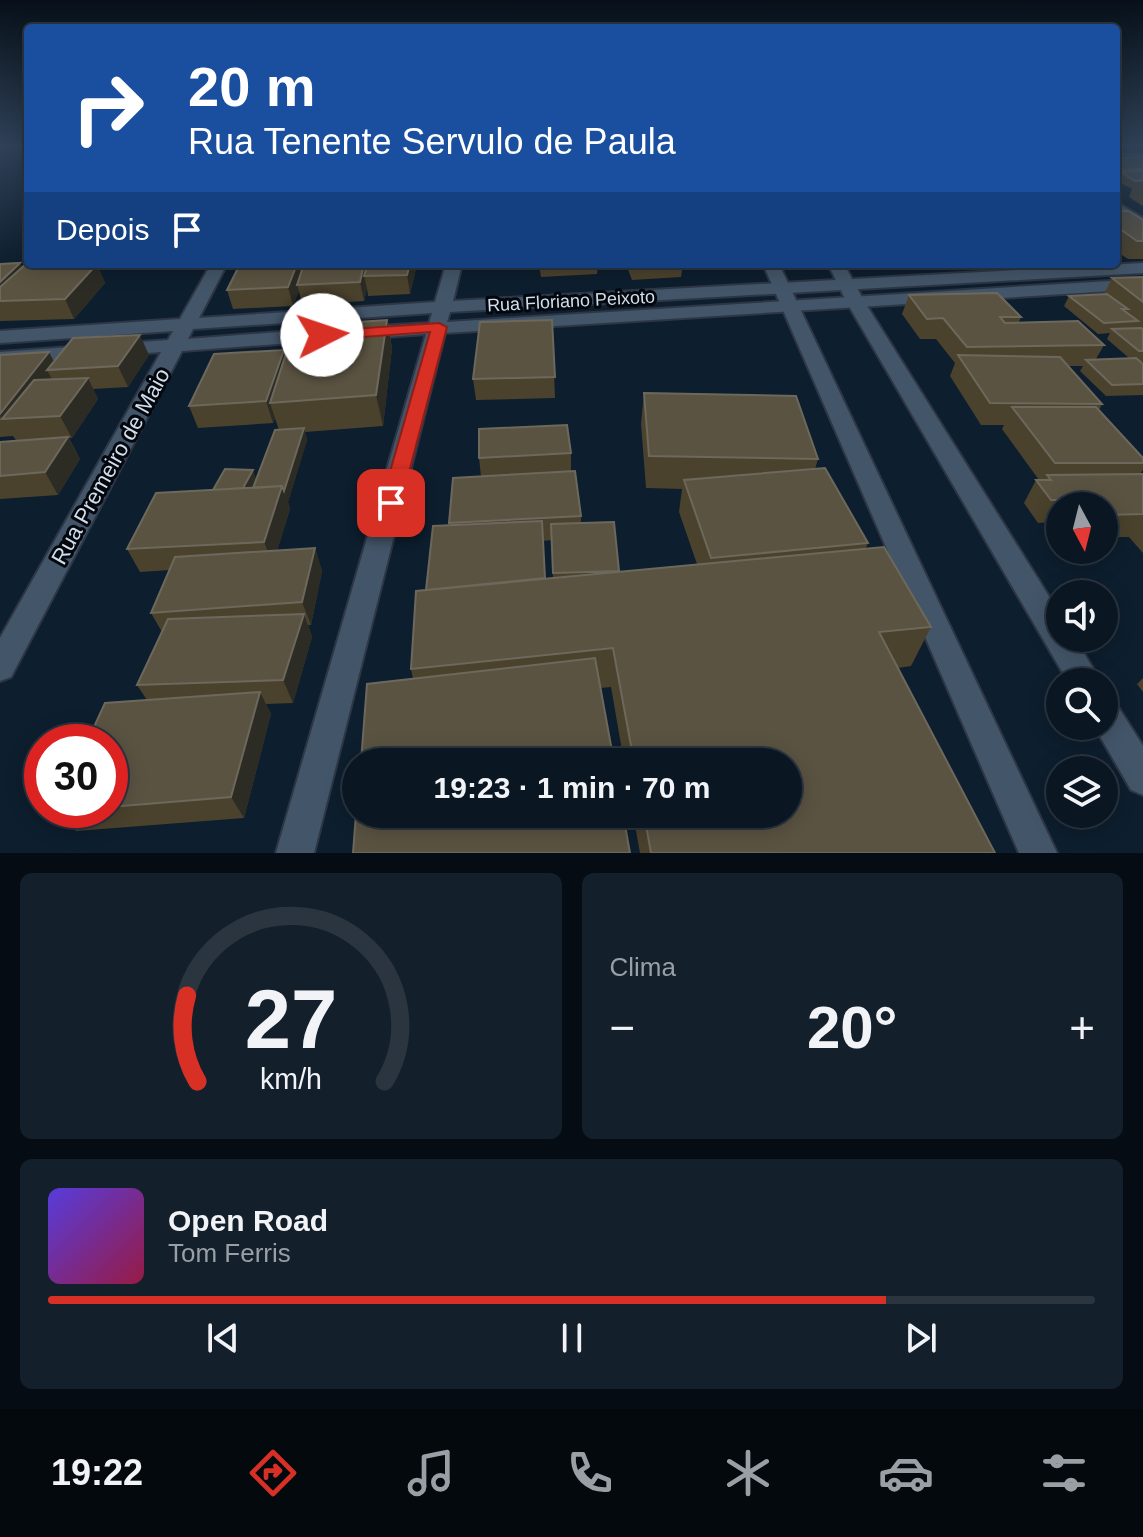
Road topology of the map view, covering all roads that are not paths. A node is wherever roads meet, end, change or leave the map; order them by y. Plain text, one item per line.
1 (1120, 209) edge
2 (1143, 225) edge
3 (217, 268) edge
4 (453, 268) edge
5 (773, 268) edge
6 (838, 268) edge
7 (1143, 268) edge
8 (1143, 284) edge
9 (852, 294) junction
10 (784, 297) junction
11 (442, 317) junction
12 (186, 323) junction
13 (0, 337) edge
14 (175, 345) junction
15 (0, 358) edge
16 (0, 667) edge
17 (1077, 668) edge
18 (1118, 736) edge
19 (1143, 778) edge
20 (295, 853) edge
21 (1038, 853) edge

1 - 2 street
3 - 12 street, Rua Premeiro de Maio
4 - 11 street
5 - 10 street
6 - 9 street
7 - 9 street, Rua Floriano Peixoto
8 - 9 street, Rua Floriano Peixoto
9 - 10 street, Rua Floriano Peixoto
9 - 17 street
10 - 11 street, Rua Floriano Peixoto
10 - 21 street
11 - 12 street, Rua Floriano Peixoto
11 - 14 street, Rua Floriano Peixoto
11 - 20 street
12 - 13 street, Rua Floriano Peixoto
12 - 14 street, Rua Premeiro de Maio
14 - 15 street, Rua Floriano Peixoto
14 - 16 street, Rua Premeiro de Maio
18 - 19 street

